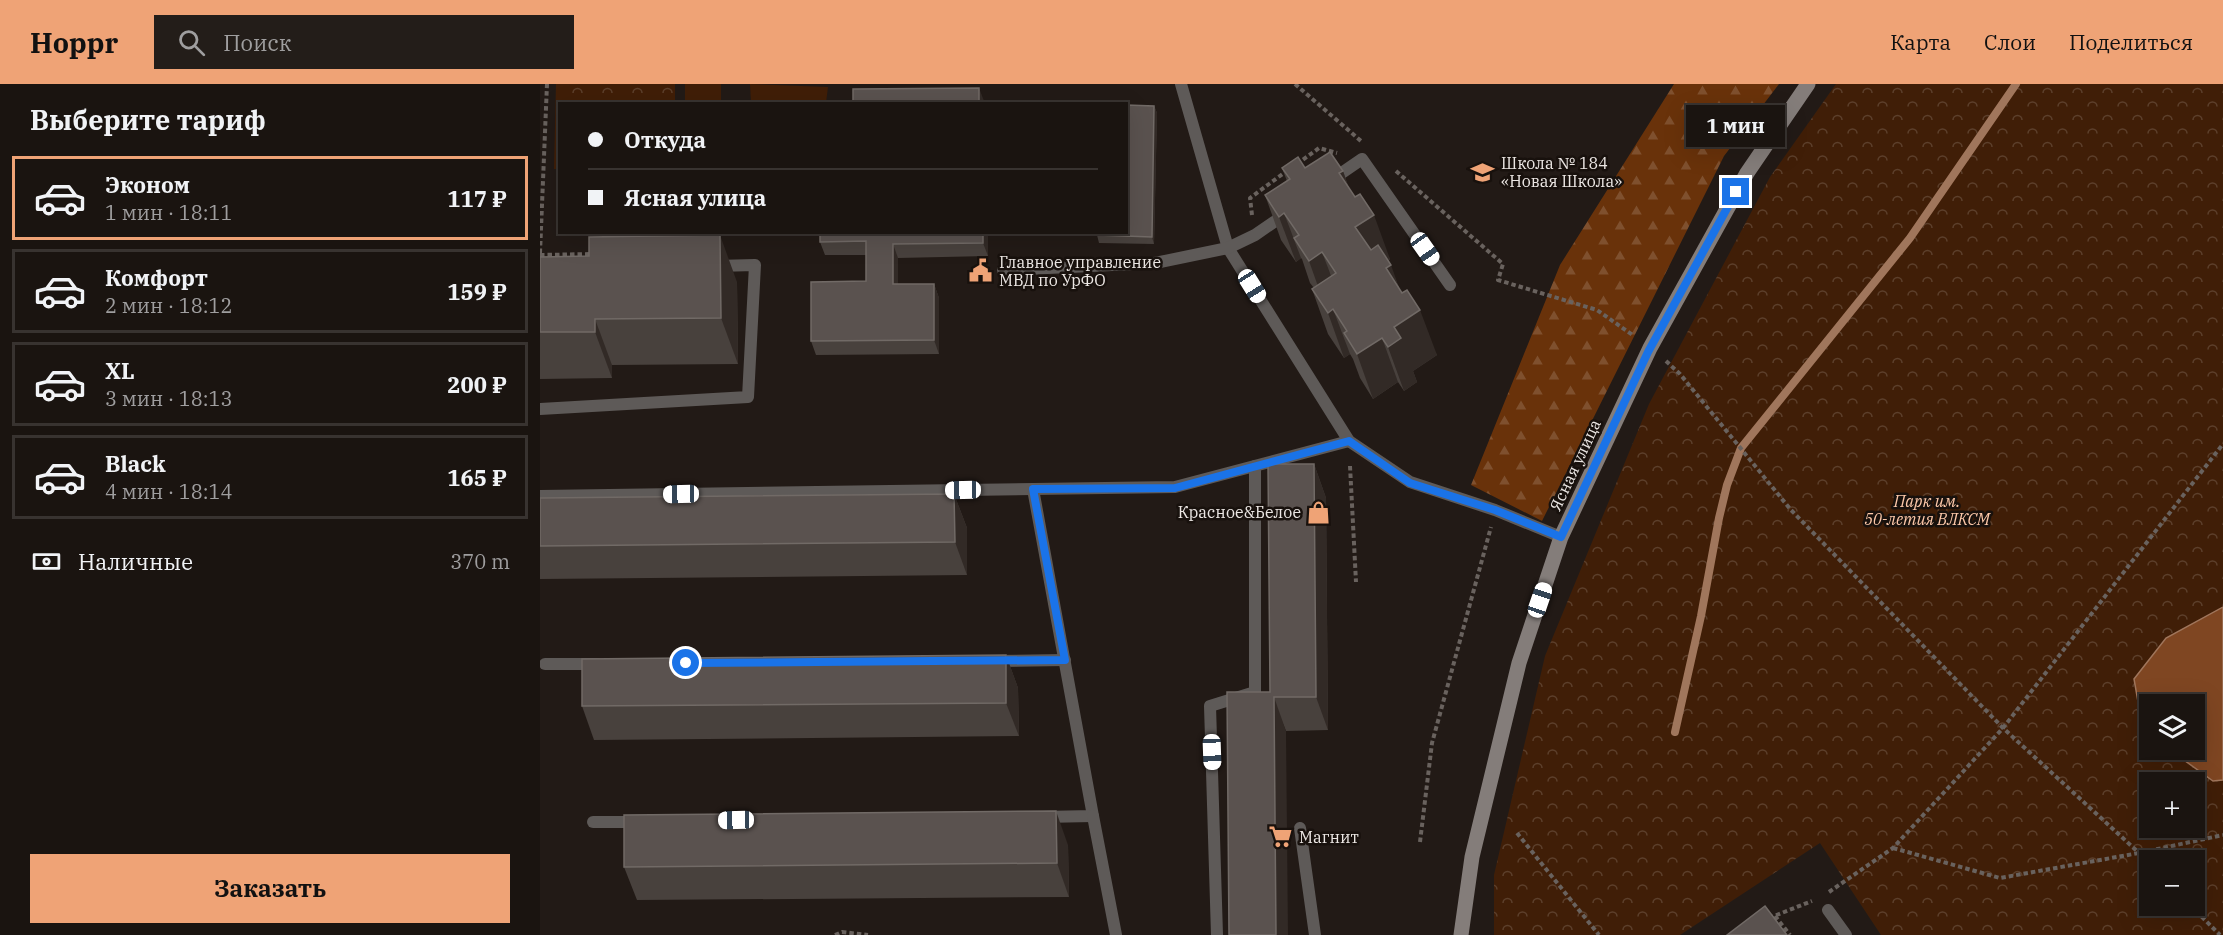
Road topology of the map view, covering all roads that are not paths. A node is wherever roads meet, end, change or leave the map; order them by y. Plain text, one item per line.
1 (1181, 84) edge
2 (1808, 84) edge
3 (1323, 187) edge
4 (1294, 208) edge
5 (1228, 248) junction
6 (708, 266) edge
7 (1003, 270) dead end
8 (1450, 285) dead end
9 (540, 409) edge
10 (1349, 441) junction
11 (1255, 466) junction
12 (1033, 489) junction
13 (540, 496) edge
14 (1561, 537) junction
15 (1065, 660) junction
16 (982, 661) edge
17 (544, 664) dead end
18 (615, 664) edge
19 (1094, 816) junction
20 (1034, 817) edge
21 (653, 821) edge
22 (593, 822) dead end
23 (1300, 828) dead end
24 (1828, 910) dead end
25 (1116, 935) edge
26 (1217, 935) edge
27 (1315, 935) edge
28 (1461, 935) edge
29 (1845, 935) edge

1 - 5 lane
2 - 14 street, Ясная улица
3 - 8 lane
4 - 5 lane
5 - 7 lane
5 - 10 lane
6 - 9 lane
10 - 11 lane
10 - 14 lane
11 - 12 lane
11 - 26 lane
12 - 13 lane
12 - 15 lane
14 - 28 street, Ясная улица
15 - 16 lane
15 - 19 lane
17 - 18 lane
19 - 20 lane
19 - 25 lane
21 - 22 lane
23 - 27 lane
24 - 29 lane

